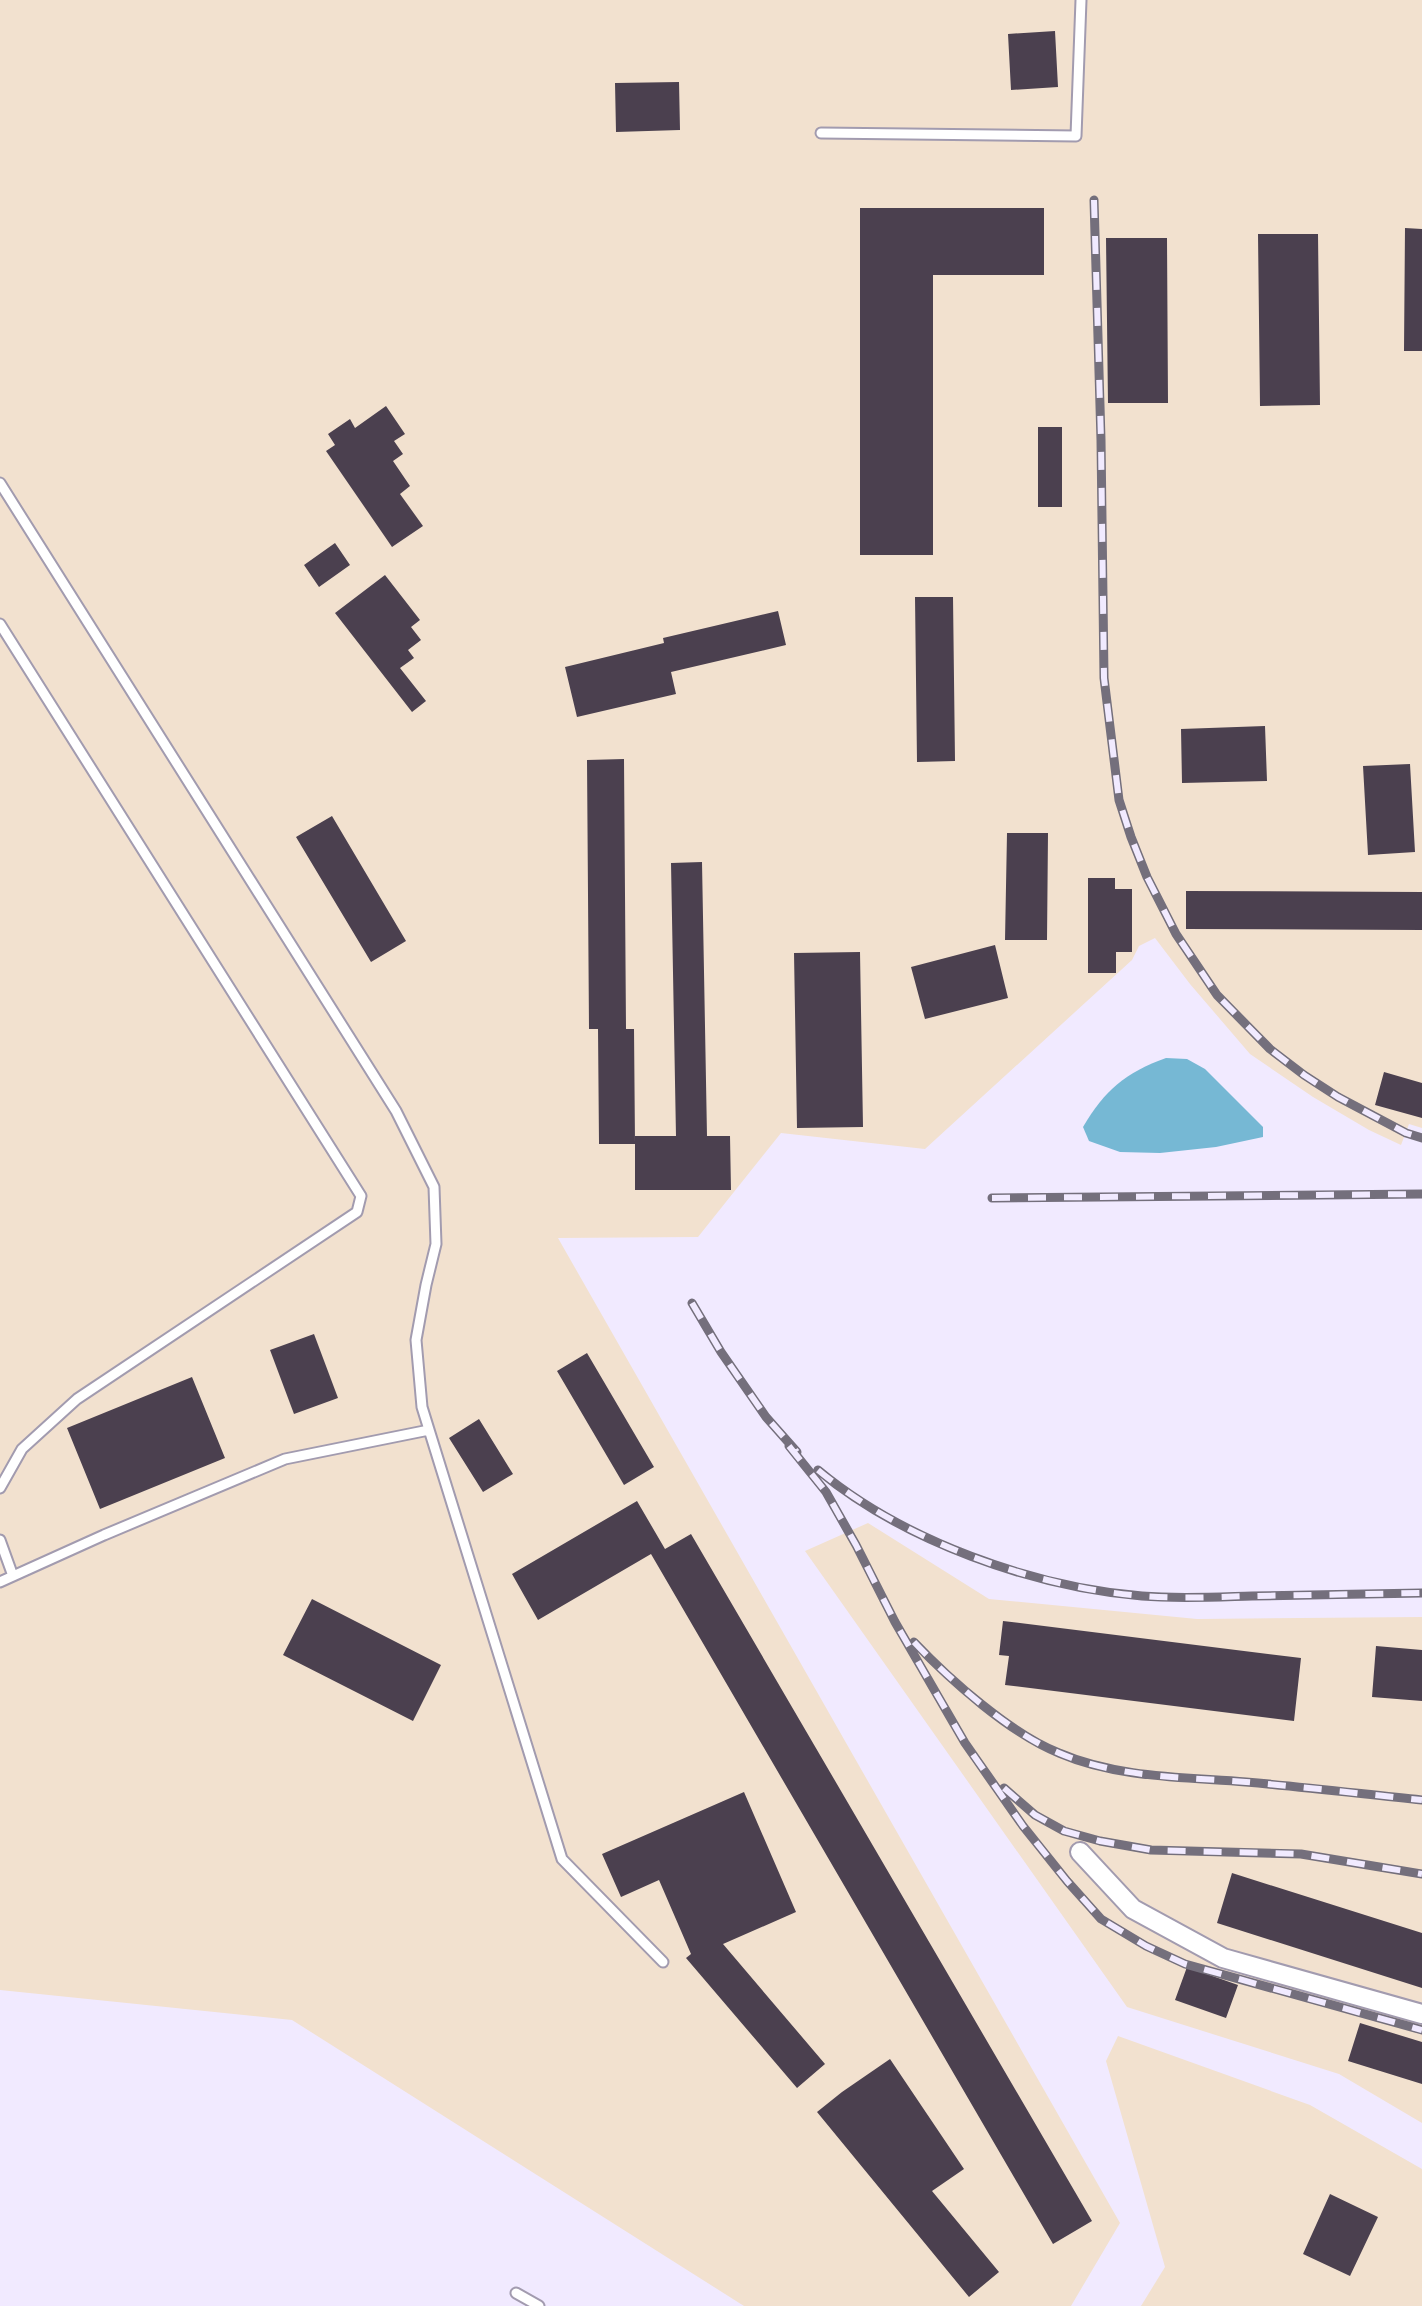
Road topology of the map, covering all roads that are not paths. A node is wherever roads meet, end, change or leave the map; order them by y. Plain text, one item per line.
1 (1081, 0) edge
2 (821, 133) dead end
3 (0, 483) edge
4 (11, 500) junction
5 (0, 506) edge
6 (0, 624) edge
7 (429, 1430) junction
8 (0, 1488) edge
9 (0, 1540) edge
10 (13, 1576) junction
11 (0, 1582) edge
12 (1080, 1852) dead end
13 (663, 1962) dead end
14 (1422, 2014) edge
15 (516, 2293) dead end
16 (539, 2306) edge

1 - 2 lane
3 - 4 lane
4 - 5 lane
4 - 7 lane
6 - 8 lane
7 - 10 lane
7 - 13 lane
9 - 10 lane
10 - 11 lane
12 - 14 street
15 - 16 lane

